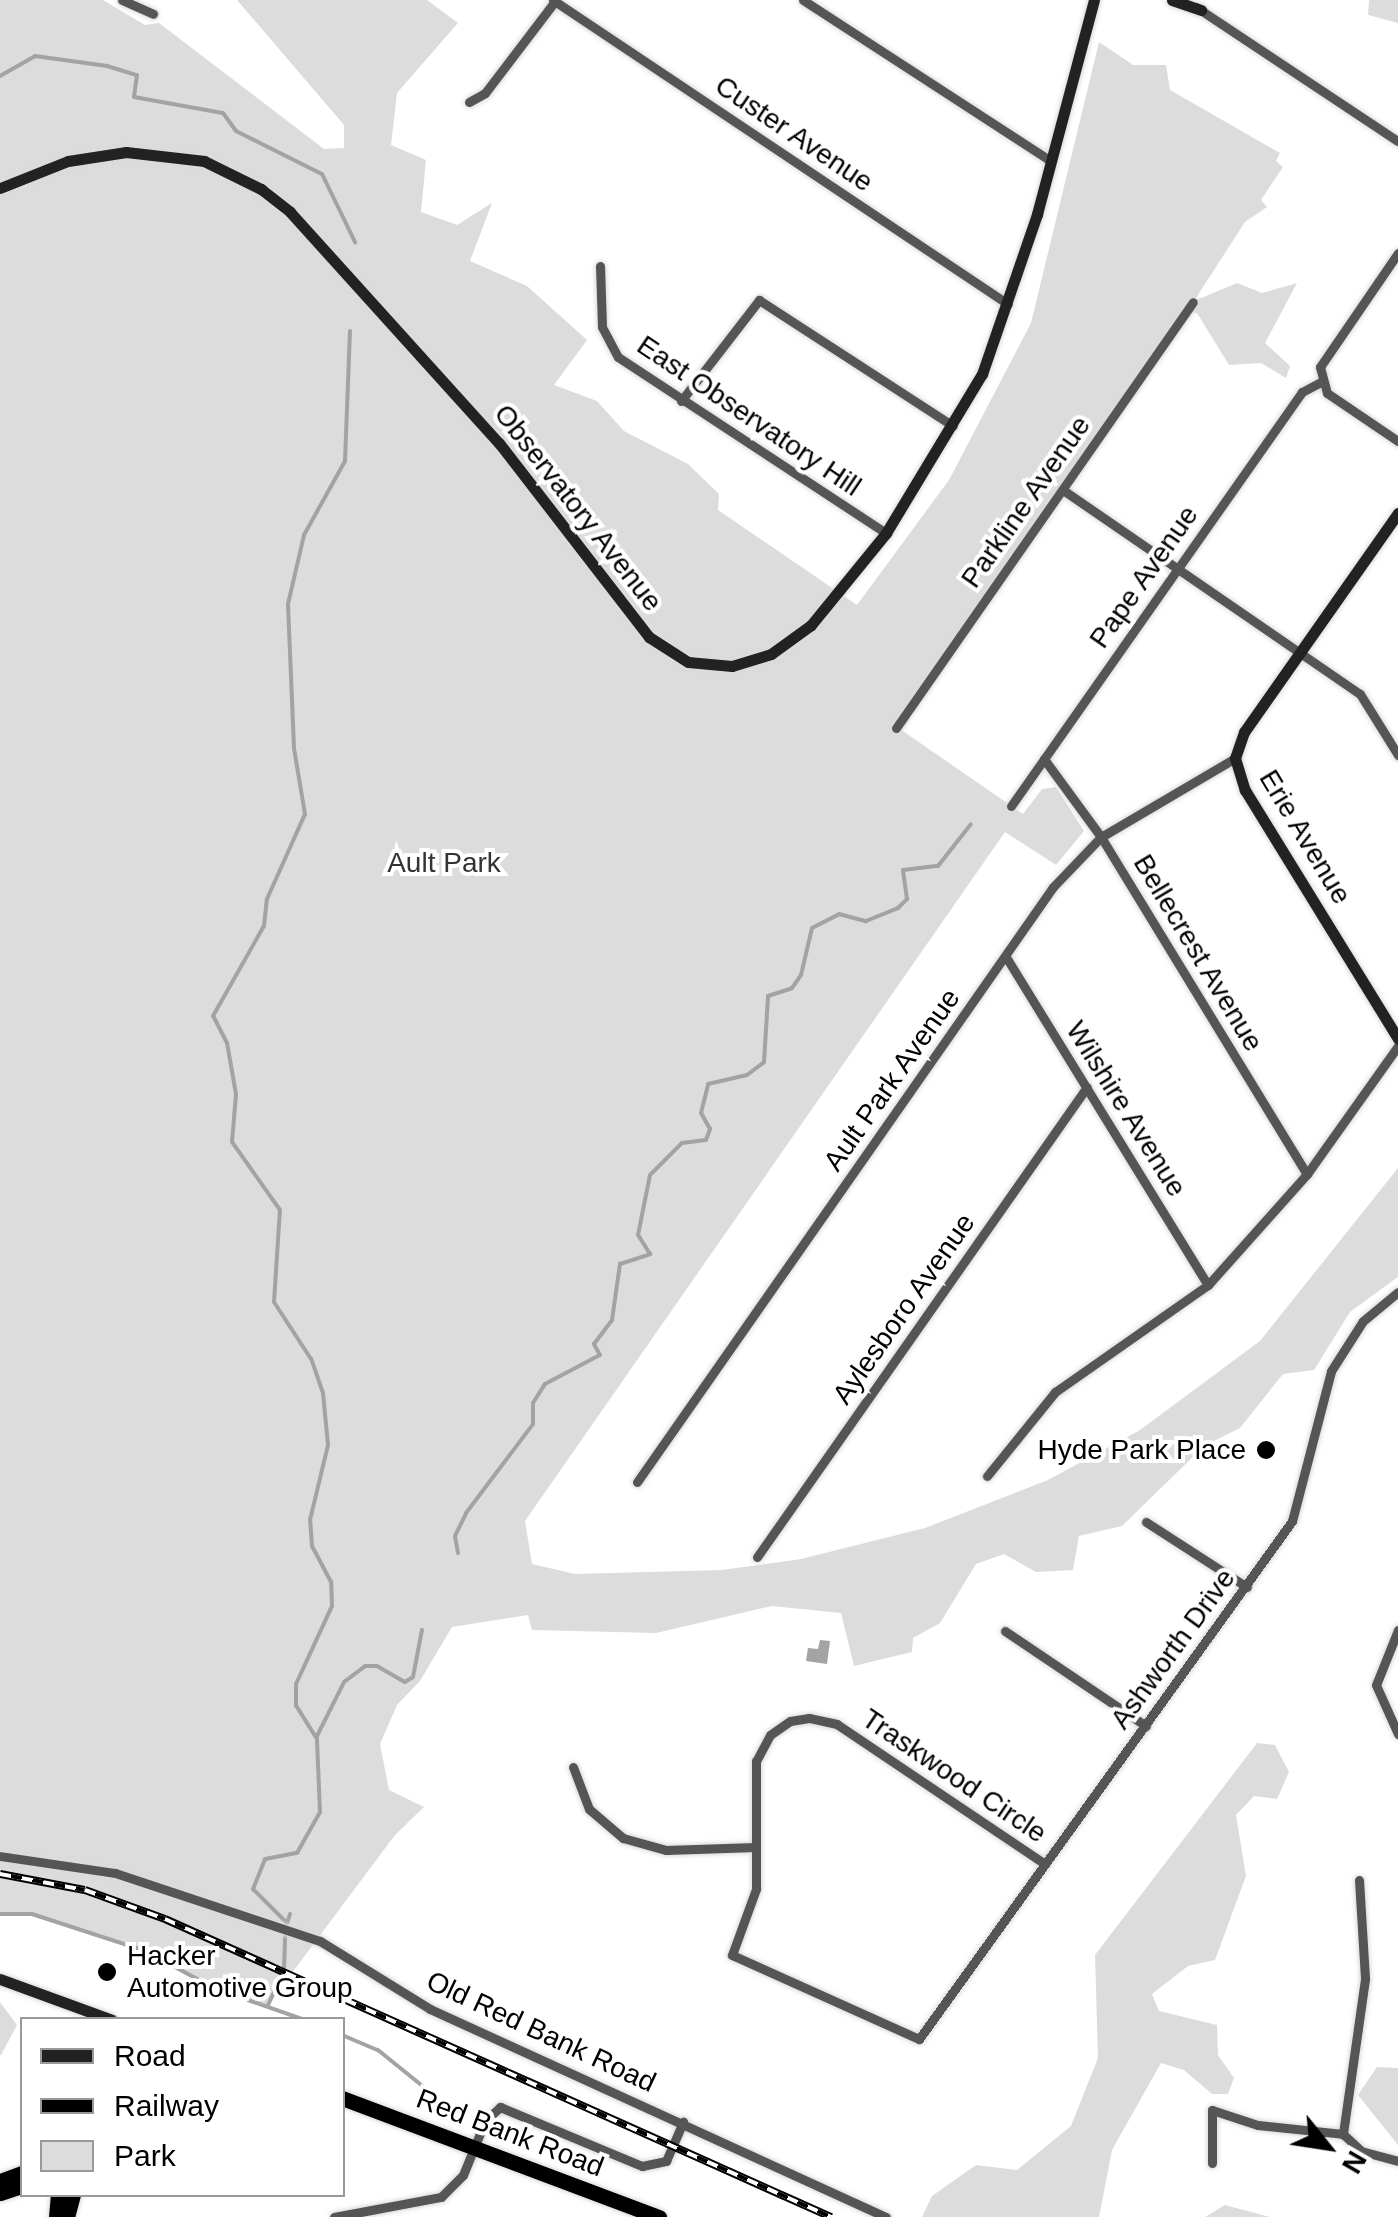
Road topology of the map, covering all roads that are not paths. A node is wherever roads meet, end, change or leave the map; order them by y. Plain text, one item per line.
1 (122, 0) edge
2 (803, 0) edge
3 (1094, 0) edge
4 (1172, 0) edge
5 (1185, 0) edge
6 (554, 1) edge
7 (1200, 10) junction
8 (153, 14) dead end
9 (469, 102) dead end
10 (1398, 141) edge
11 (1051, 160) junction
12 (0, 188) edge
13 (1398, 253) edge
14 (600, 266) dead end
15 (1193, 302) dead end
16 (1009, 304) junction
17 (1321, 382) junction
18 (681, 401) junction
19 (953, 426) junction
20 (1398, 441) edge
21 (1062, 490) junction
22 (1398, 514) edge
23 (886, 533) junction
24 (1178, 568) junction
25 (1300, 652) junction
26 (896, 728) dead end
27 (1397, 751) edge
28 (1235, 758) junction
29 (1044, 759) junction
30 (1011, 806) dead end
31 (1101, 837) junction
32 (1006, 957) junction
33 (1398, 1042) edge
34 (1087, 1087) junction
35 (1307, 1174) junction
36 (1208, 1285) junction
37 (1398, 1292) edge
38 (986, 1476) dead end
39 (636, 1482) dead end
40 (1146, 1522) dead end
41 (757, 1557) dead end
42 (1247, 1586) junction
43 (1398, 1630) edge
44 (1005, 1632) dead end
45 (1146, 1726) junction
46 (1398, 1734) edge
47 (572, 1766) dead end
48 (756, 1847) junction
49 (0, 1856) edge
50 (1045, 1864) junction
51 (1358, 1880) dead end
52 (0, 1979) edge
53 (938, 2014) joint
54 (104, 2017) edge
55 (345, 2099) edge
56 (684, 2122) junction
57 (1343, 2134) junction
58 (478, 2146) junction
59 (1398, 2160) edge
60 (1212, 2163) dead end
61 (334, 2217) edge
62 (660, 2217) edge
63 (886, 2217) edge

1 - 8 street
2 - 11 street
3 - 11 street, Observatory Avenue
4 - 7 street
5 - 7 street
6 - 9 street
6 - 16 street, Custer Avenue
7 - 10 street
11 - 16 street, Observatory Avenue
12 - 23 street, Observatory Avenue
13 - 17 street
14 - 18 street, East Observatory Hill
15 - 21 street, Parkline Avenue
16 - 19 street, Observatory Avenue
17 - 20 street
17 - 24 street, Pape Avenue
18 - 19 street
18 - 23 street, East Observatory Hill
19 - 23 street, Observatory Avenue
21 - 24 street
21 - 26 street, Parkline Avenue
22 - 25 street, Erie Avenue
24 - 25 street
24 - 29 street, Pape Avenue
25 - 27 street
25 - 28 street, Erie Avenue
28 - 31 street, Ault Park Avenue
28 - 33 street, Erie Avenue
29 - 30 street, Pape Avenue
29 - 31 street, Bellecrest Avenue
31 - 32 street, Ault Park Avenue
31 - 35 street, Bellecrest Avenue
32 - 34 street, Wilshire Avenue
32 - 39 street, Ault Park Avenue
33 - 35 street
34 - 36 street, Wilshire Avenue
34 - 41 street, Aylesboro Avenue
35 - 36 street
36 - 38 street
37 - 42 street, Ashworth Drive
40 - 42 street
42 - 45 street, Ashworth Drive
43 - 46 street
44 - 45 street
45 - 50 street, Ashworth Drive
47 - 48 street
48 - 50 street, Traskwood Circle
48 - 53 street, Traskwood Circle
49 - 56 street, Old Red Bank Road
50 - 53 street, Ashworth Drive
51 - 57 street
52 - 54 street
55 - 58 highway, Red Bank Road
56 - 58 street
56 - 63 street, Old Red Bank Road
57 - 59 street
57 - 60 street
58 - 61 street
58 - 62 highway, Red Bank Road

